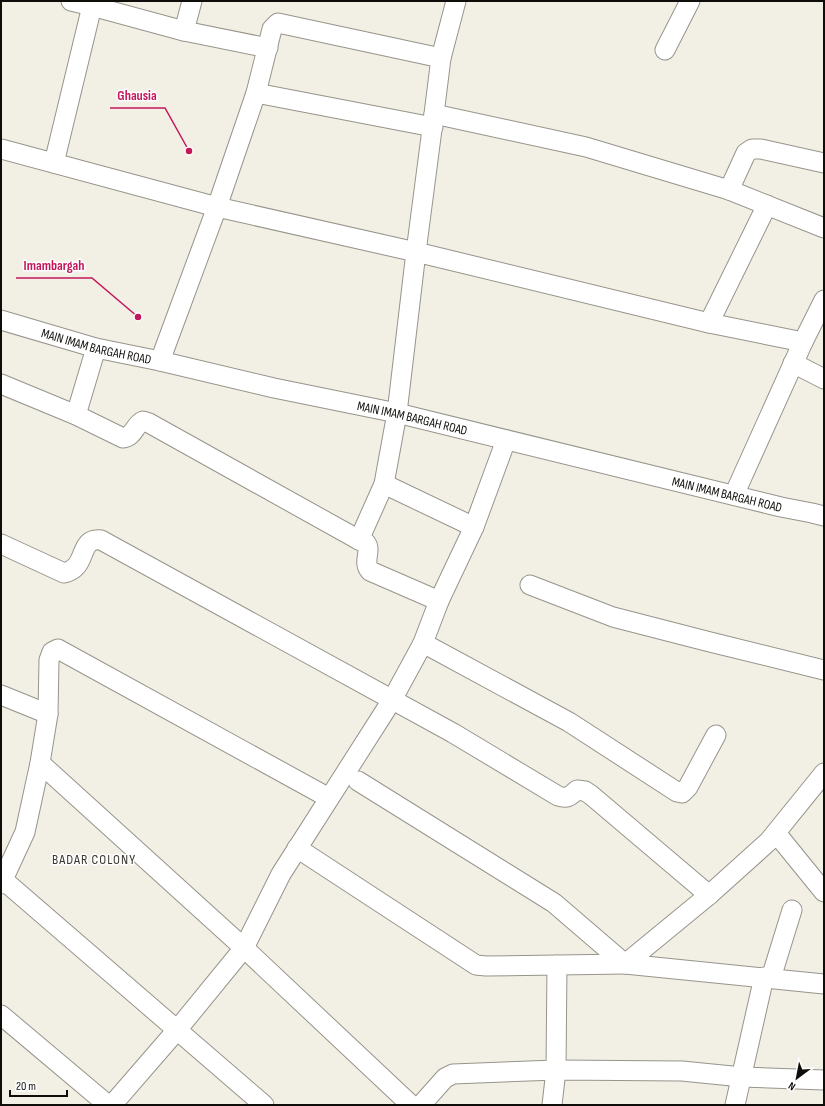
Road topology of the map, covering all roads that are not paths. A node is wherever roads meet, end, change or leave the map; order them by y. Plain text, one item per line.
1 (71, 1) edge
2 (192, 1) edge
3 (456, 1) edge
4 (690, 1) edge
5 (92, 6) junction
6 (184, 31) junction
7 (268, 48) junction
8 (665, 50) dead end
9 (441, 58) junction
10 (256, 93) junction
11 (434, 121) junction
12 (1, 149) edge
13 (54, 163) junction
14 (824, 163) edge
15 (729, 190) junction
16 (767, 205) junction
17 (217, 207) junction
18 (824, 228) edge
19 (416, 252) junction
20 (824, 300) edge
21 (1, 320) edge
22 (709, 322) junction
23 (803, 342) junction
24 (96, 348) junction
25 (160, 361) junction
26 (793, 363) junction
27 (824, 379) edge
28 (1, 384) edge
29 (397, 414) junction
30 (76, 415) junction
31 (506, 440) junction
32 (384, 484) junction
33 (734, 495) junction
34 (824, 516) edge
35 (474, 527) junction
36 (359, 540) junction
37 (1, 544) edge
38 (530, 585) dead end
39 (438, 601) junction
40 (423, 643) junction
41 (824, 670) edge
42 (1, 695) edge
43 (392, 700) junction
44 (48, 714) junction
45 (716, 735) dead end
46 (40, 763) junction
47 (824, 773) edge
48 (358, 781) dead end
49 (329, 798) junction
50 (776, 833) junction
51 (297, 848) junction
52 (2, 880) edge
53 (824, 892) edge
54 (710, 895) junction
55 (792, 910) dead end
56 (244, 948) junction
57 (625, 964) junction
58 (557, 965) junction
59 (768, 978) junction
60 (824, 984) edge
61 (1, 1015) edge
62 (177, 1030) junction
63 (556, 1070) junction
64 (742, 1077) junction
65 (824, 1080) edge
66 (108, 1105) edge
67 (112, 1105) edge
68 (264, 1105) edge
69 (410, 1105) edge
70 (421, 1105) edge
71 (552, 1105) edge
72 (735, 1105) edge

1 - 5 street
2 - 6 street
3 - 9 street
4 - 8 street
5 - 6 street
5 - 13 street
6 - 7 street
7 - 9 street
7 - 10 street
9 - 11 street
10 - 11 street
10 - 17 street
11 - 15 street
11 - 19 street
12 - 13 street
13 - 17 street
14 - 15 street
15 - 16 street
16 - 18 street
16 - 22 street
17 - 19 street
17 - 25 street
19 - 22 street
19 - 29 street
20 - 23 street
21 - 24 street, MAIN IMAM BARGAH ROAD
22 - 23 street
23 - 26 street
24 - 25 street, MAIN IMAM BARGAH ROAD
24 - 30 street
25 - 29 street, MAIN IMAM BARGAH ROAD
26 - 27 street
26 - 33 street
28 - 30 street
29 - 31 street, MAIN IMAM BARGAH ROAD
29 - 32 street
30 - 36 street
31 - 33 street, MAIN IMAM BARGAH ROAD
31 - 35 street
32 - 35 street
32 - 36 street
33 - 34 street, MAIN IMAM BARGAH ROAD
35 - 39 street
36 - 39 street
37 - 43 street
38 - 41 street
39 - 40 street
40 - 43 street
40 - 45 street
42 - 44 street
43 - 49 street
43 - 54 street
44 - 46 street
44 - 49 street
46 - 52 street
46 - 56 street
47 - 50 street
48 - 57 street
49 - 51 street
50 - 53 street
50 - 54 street
51 - 56 street
51 - 58 street
52 - 62 street
54 - 57 street
55 - 59 street
56 - 62 street
56 - 69 street
57 - 58 street
57 - 59 street
58 - 63 street
59 - 60 street
59 - 64 street
61 - 66 street
62 - 67 street
62 - 68 street
63 - 64 street
63 - 70 street
63 - 71 street
64 - 65 street
64 - 72 street

